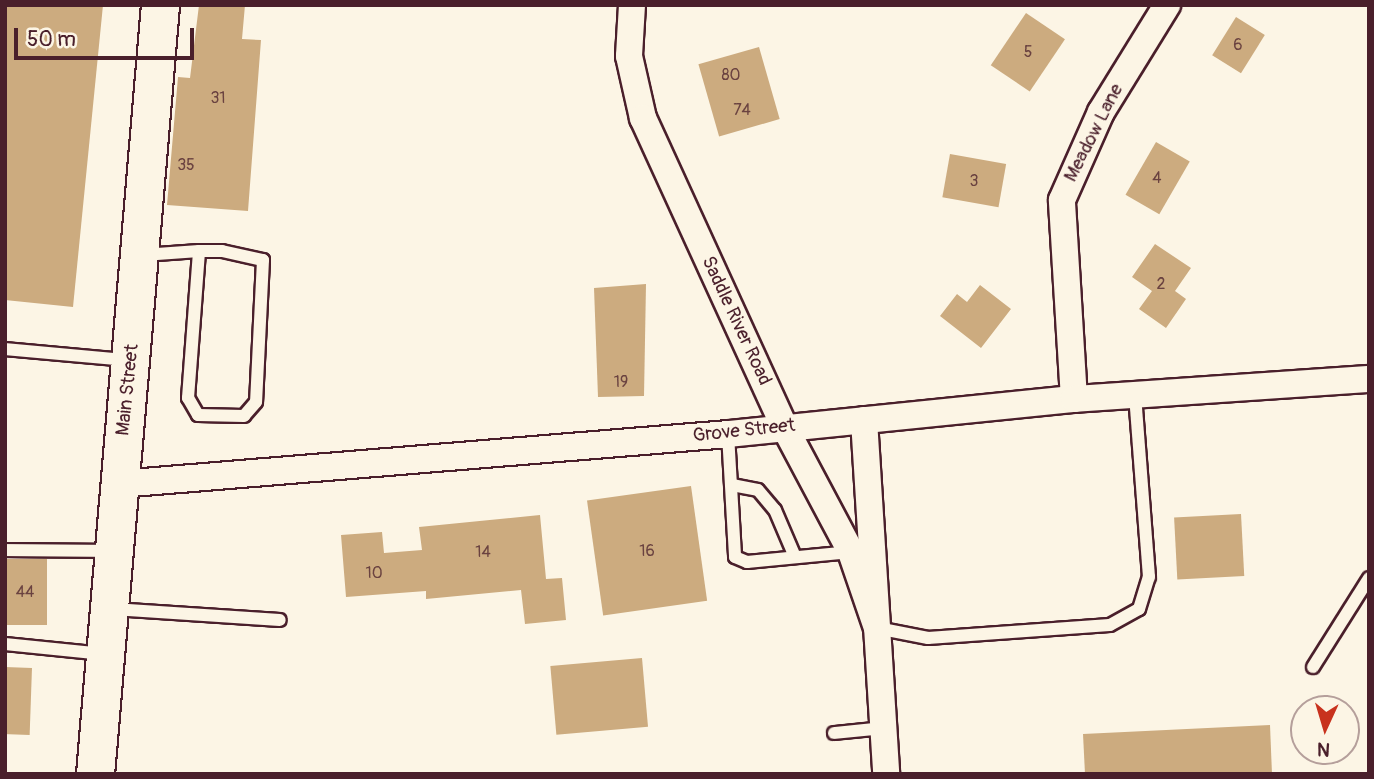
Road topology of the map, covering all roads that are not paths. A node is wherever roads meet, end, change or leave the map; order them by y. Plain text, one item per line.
1 (160, 5) edge
2 (632, 5) edge
3 (1167, 5) edge
4 (198, 251) junction
5 (142, 255) junction
6 (5, 349) edge
7 (131, 360) junction
8 (1369, 380) edge
9 (1135, 395) junction
10 (1074, 399) junction
11 (863, 420) junction
12 (784, 426) junction
13 (728, 434) junction
14 (119, 484) junction
15 (732, 485) junction
16 (5, 550) edge
17 (113, 551) junction
18 (851, 552) junction
19 (795, 557) junction
20 (1369, 578) edge
21 (109, 609) junction
22 (280, 620) dead end
23 (877, 628) junction
24 (5, 644) edge
25 (107, 654) junction
26 (1313, 667) dead end
27 (883, 728) junction
28 (834, 733) dead end
29 (95, 774) edge
30 (886, 774) edge

1 - 5 main road, Main Street
2 - 12 street, Saddle River Road
3 - 10 street, Meadow Lane
4 - 4 lane
4 - 5 lane
5 - 7 main road, Main Street
6 - 7 lane
7 - 14 main road, Main Street
8 - 9 street, Grove Street
9 - 10 street, Grove Street
9 - 23 lane
10 - 11 street, Grove Street
11 - 12 street, Grove Street
11 - 23 street, Saddle River Road
12 - 13 street, Grove Street
12 - 18 street, Saddle River Road
13 - 14 street, Grove Street
13 - 15 lane
14 - 17 main road, Main Street
15 - 19 lane
15 - 19 lane
16 - 17 lane
17 - 21 main road, Main Street
18 - 19 lane
18 - 23 street, Saddle River Road
20 - 26 lane
21 - 22 lane
21 - 25 main road, Main Street
23 - 27 street, Saddle River Road
24 - 25 lane
25 - 29 main road, Main Street
27 - 28 lane
27 - 30 street, Saddle River Road

